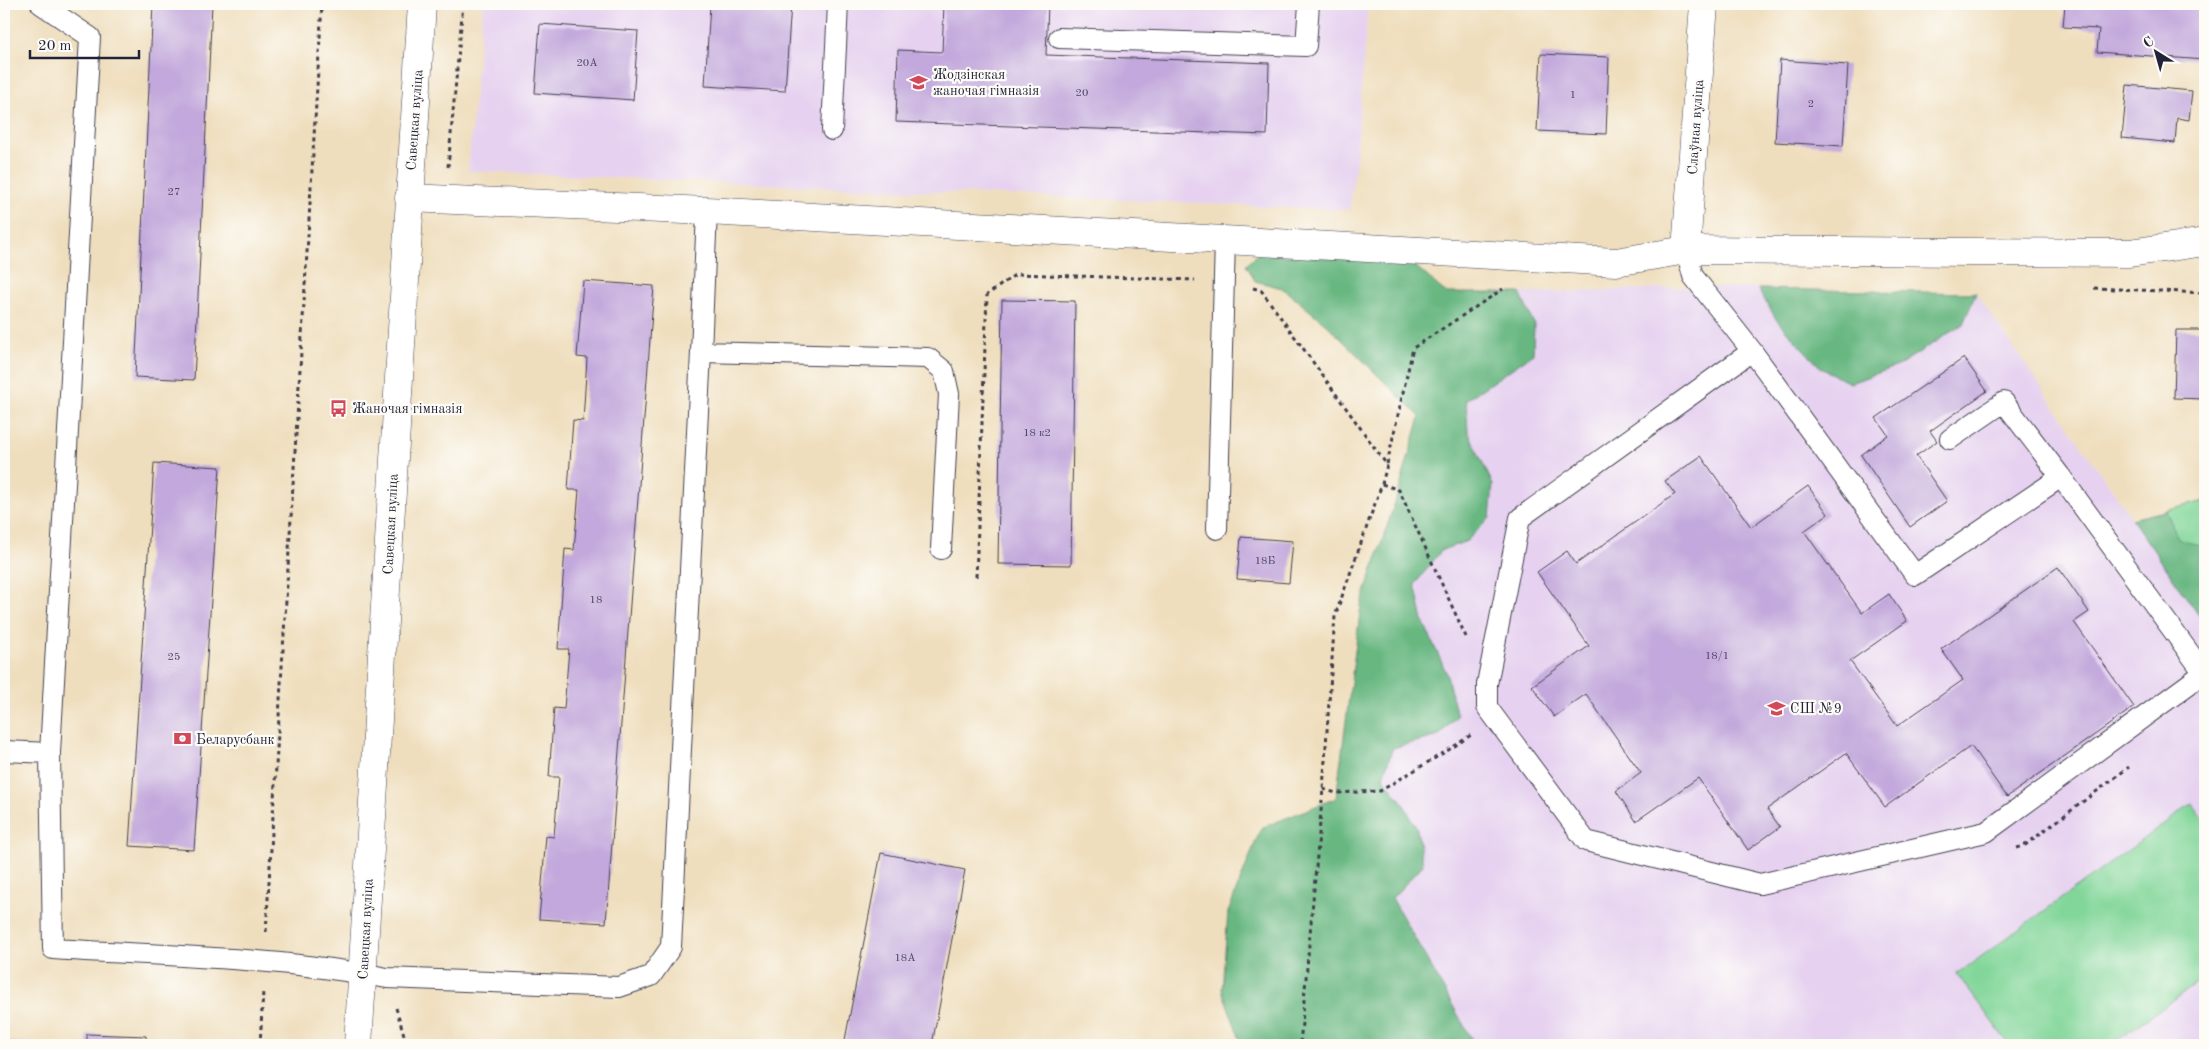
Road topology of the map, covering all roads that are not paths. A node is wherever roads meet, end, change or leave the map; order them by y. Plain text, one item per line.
1 (41, 4) edge
2 (422, 4) edge
3 (838, 4) edge
4 (1309, 4) edge
5 (1704, 4) edge
6 (1059, 38) dead end
7 (832, 130) dead end
8 (409, 198) junction
9 (707, 211) junction
10 (1225, 241) junction
11 (2205, 242) edge
12 (1686, 250) junction
13 (1752, 351) junction
14 (701, 352) junction
15 (1950, 439) dead end
16 (2061, 477) junction
17 (1218, 529) dead end
18 (941, 549) dead end
19 (4, 752) edge
20 (50, 753) junction
21 (375, 976) junction
22 (358, 1045) edge

1 - 20 lane
2 - 8 street, Савецкая вуліца
3 - 7 lane
4 - 6 lane
5 - 12 street, Слаўная вуліца
8 - 9 street
8 - 21 street, Савецкая вуліца
9 - 10 street
9 - 14 lane
10 - 12 street
10 - 17 lane
11 - 12 street
12 - 13 lane
13 - 16 lane
13 - 16 lane
14 - 18 lane
14 - 21 lane
15 - 16 lane
19 - 20 lane
20 - 21 lane
21 - 22 street, Савецкая вуліца

